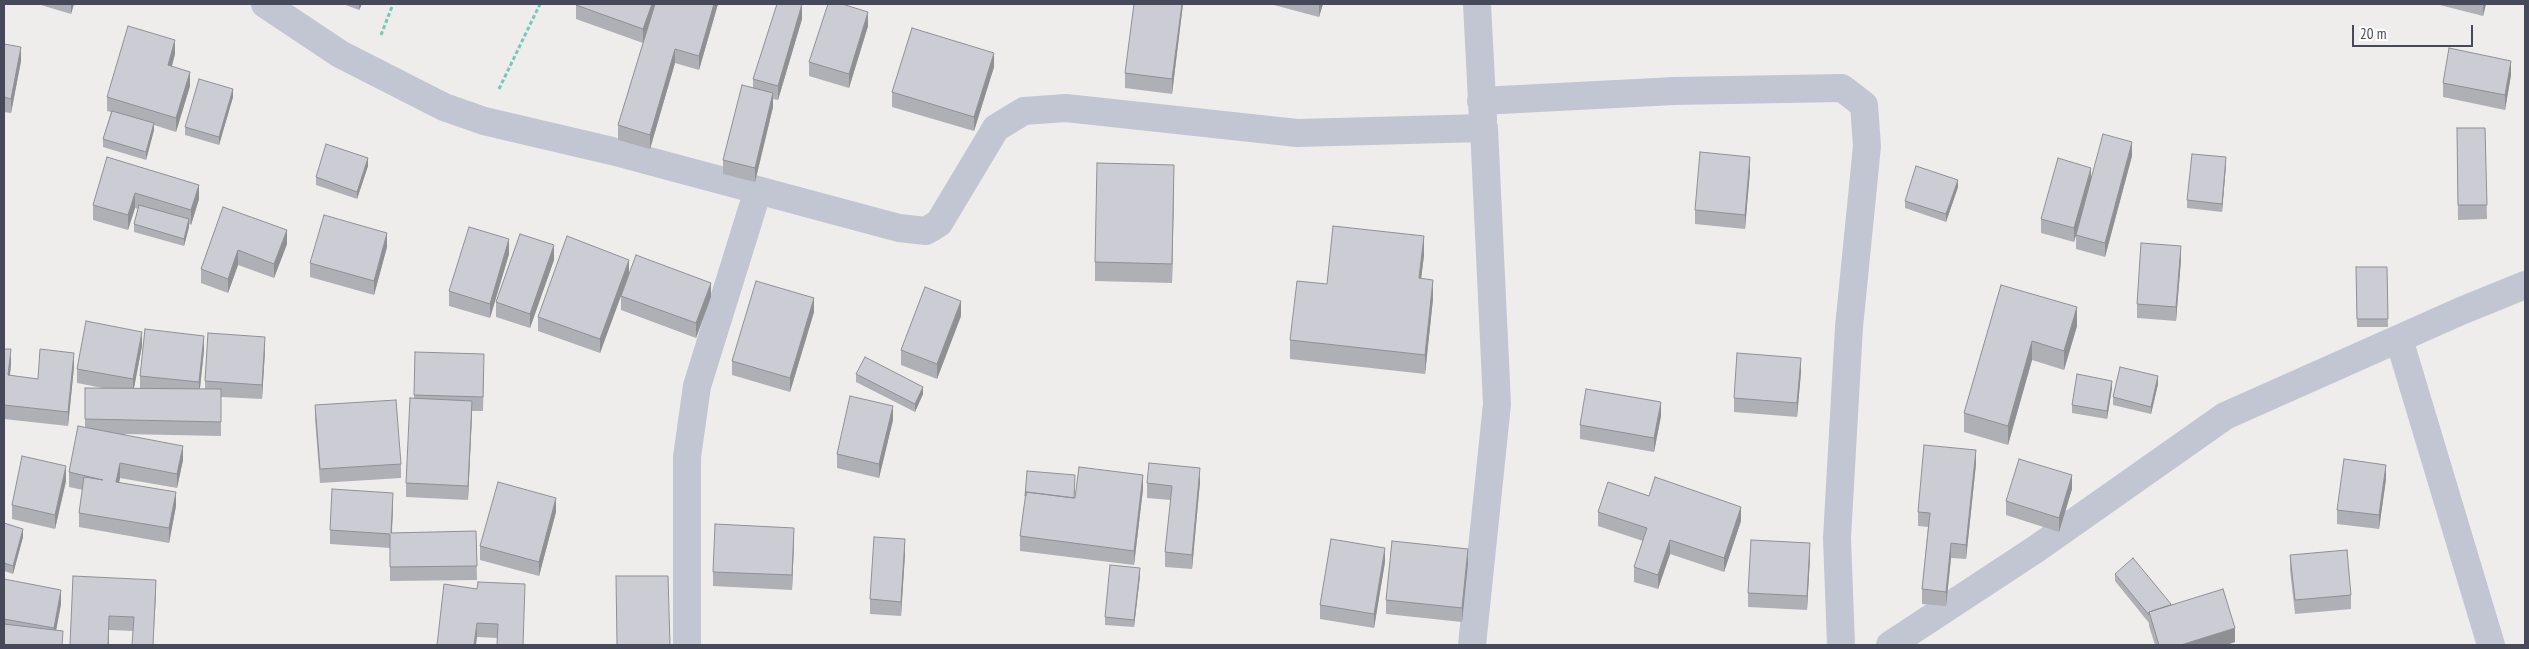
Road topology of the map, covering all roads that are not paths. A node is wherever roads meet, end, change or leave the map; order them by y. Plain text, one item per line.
1 (265, 4) edge
2 (1477, 4) edge
3 (1481, 101) junction
4 (1484, 128) junction
5 (758, 190) junction
6 (2525, 285) edge
7 (2399, 339) junction
8 (687, 645) edge
9 (1472, 645) edge
10 (1841, 645) edge
11 (1890, 645) edge
12 (2492, 645) edge

1 - 5 street
2 - 3 street
3 - 4 street
3 - 10 street
4 - 5 street
4 - 9 street
5 - 8 street
6 - 7 street
7 - 11 street
7 - 12 street

